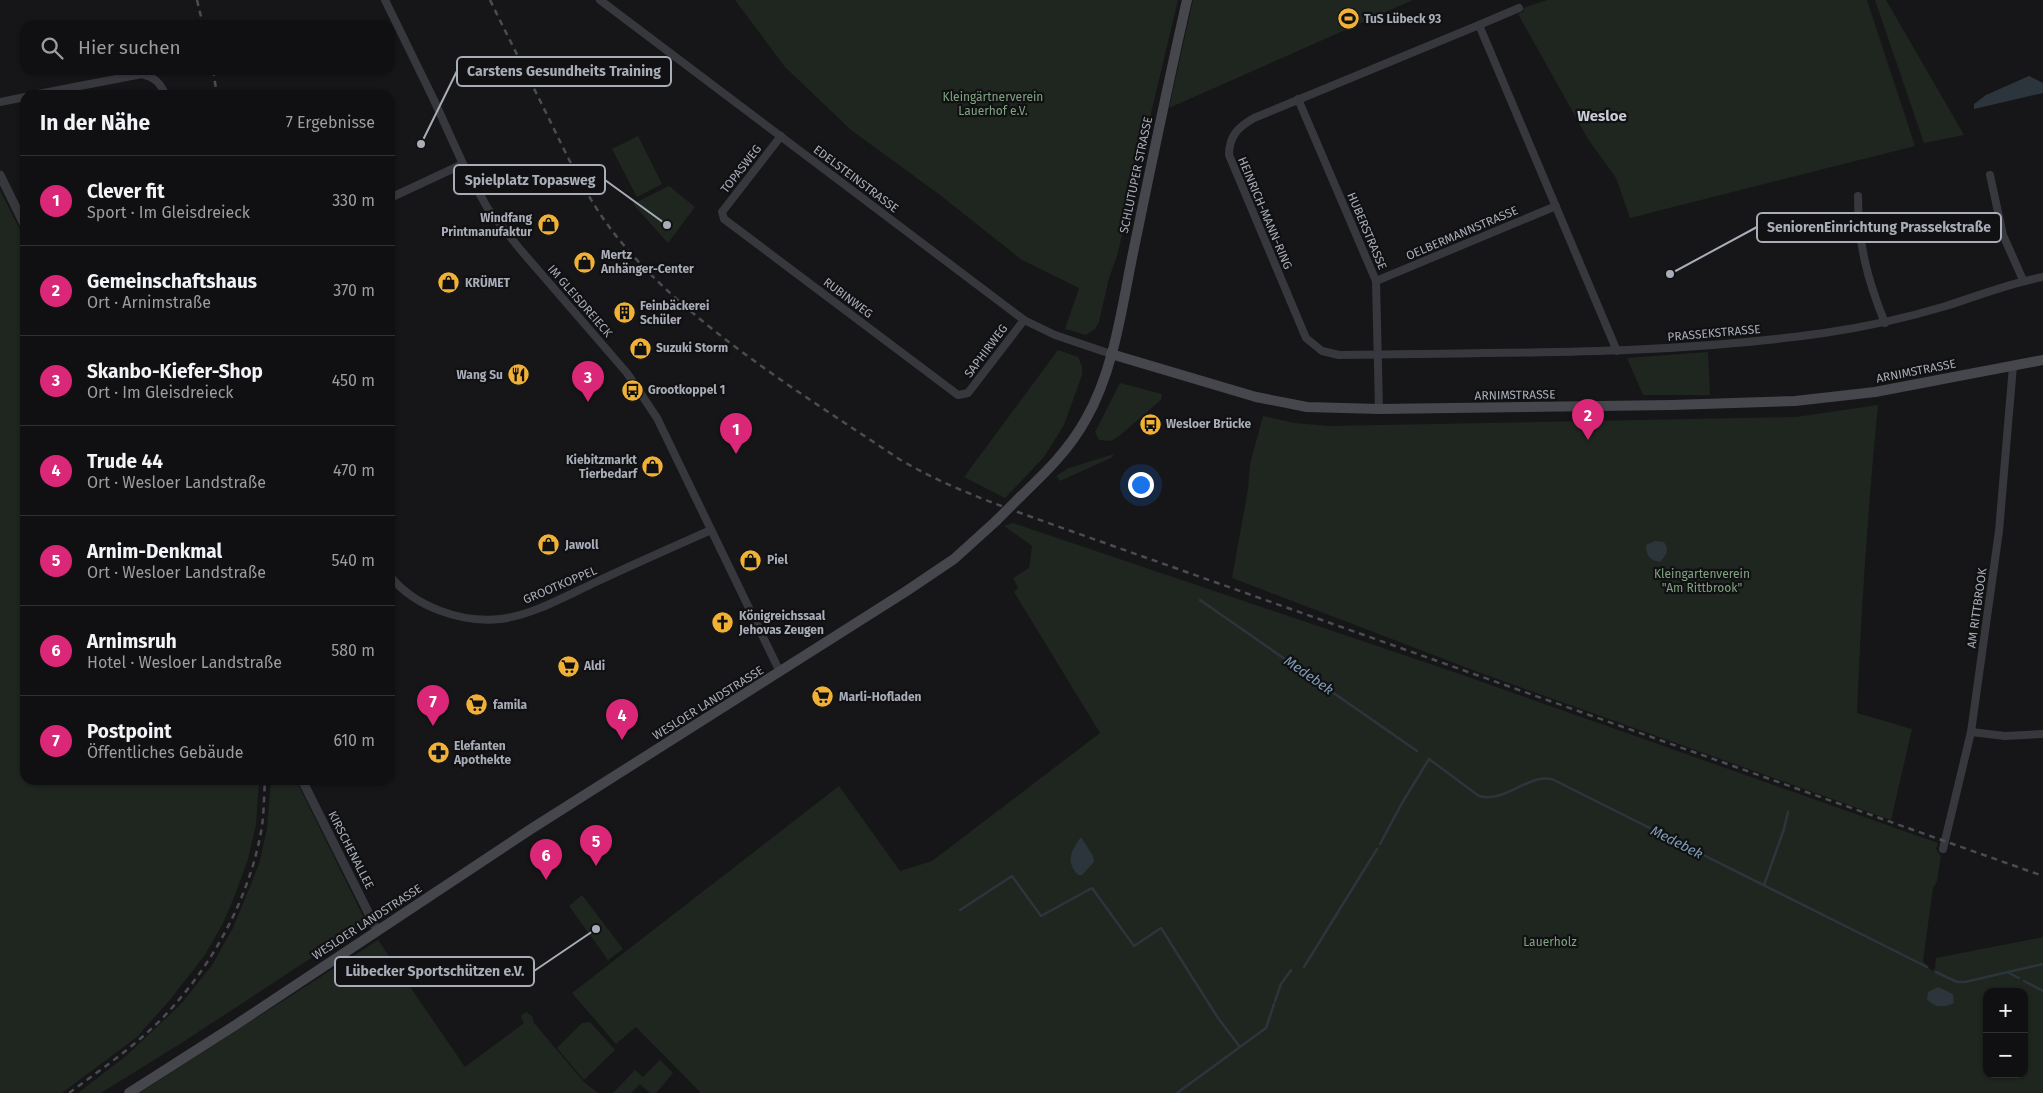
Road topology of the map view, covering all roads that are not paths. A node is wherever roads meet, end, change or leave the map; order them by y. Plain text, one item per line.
1 (385, 0) edge
2 (600, 0) edge
3 (1186, 0) edge
4 (1519, 8) dead end
5 (395, 20) edge
6 (395, 20) edge
7 (1479, 24) junction
8 (137, 75) edge
9 (145, 75) edge
10 (59, 90) edge
11 (163, 90) edge
12 (20, 98) edge
13 (1298, 99) junction
14 (0, 102) edge
15 (781, 136) junction
16 (462, 164) junction
17 (0, 175) edge
18 (1990, 175) dead end
19 (395, 196) edge
20 (1858, 196) dead end
21 (1556, 206) junction
22 (722, 215) joint
23 (20, 216) edge
24 (2043, 277) edge
25 (2023, 280) junction
26 (1376, 281) junction
27 (1024, 320) junction
28 (1885, 323) junction
29 (1617, 351) junction
30 (1111, 354) junction
31 (1379, 354) junction
32 (2043, 360) edge
33 (2013, 366) junction
34 (964, 395) joint
35 (1379, 409) junction
36 (711, 530) junction
37 (395, 581) edge
38 (780, 672) junction
39 (1971, 732) junction
40 (2043, 734) edge
41 (304, 785) edge
42 (1943, 849) dead end
43 (377, 930) junction
44 (129, 1093) edge

1 - 6 street, IM GLEISDREIECK
2 - 15 street, EDELSTEINSTRASSE
3 - 30 main road, SCHLUTUPER STRASSE
4 - 7 street, HEINRICH-MANN-RING
5 - 16 street, IM GLEISDREIECK
7 - 13 street, HEINRICH-MANN-RING
7 - 21 street
8 - 10 street
9 - 11 street
12 - 14 street
13 - 26 street, HUBERSTRASSE
13 - 31 street, HEINRICH-MANN-RING
15 - 22 street, TOPASWEG
15 - 27 street, EDELSTEINSTRASSE
16 - 19 street
16 - 36 street, IM GLEISDREIECK
17 - 23 street
18 - 25 street
20 - 28 street
21 - 26 street, OELBERMANNSTRASSE
21 - 29 street
22 - 34 street, RUBINWEG
24 - 25 street, PRASSEKSTRASSE
25 - 28 street, PRASSEKSTRASSE
26 - 31 street, HUBERSTRASSE
27 - 30 street, EDELSTEINSTRASSE
27 - 34 street, SAPHIRWEG
28 - 29 street, PRASSEKSTRASSE
29 - 31 street, PRASSEKSTRASSE
30 - 35 main road, ARNIMSTRASSE
30 - 38 main road, WESLOER LANDSTRASSE, bridge
31 - 35 street, HUBERSTRASSE
32 - 33 main road, ARNIMSTRASSE
33 - 35 main road, ARNIMSTRASSE
33 - 39 street, AM RITTBROOK
36 - 37 street, GROOTKOPPEL
36 - 38 street, IM GLEISDREIECK
38 - 43 main road, WESLOER LANDSTRASSE
39 - 40 street
39 - 42 street, AM RITTBROOK
41 - 43 street, KIRSCHENALLEE
43 - 44 main road, WESLOER LANDSTRASSE

